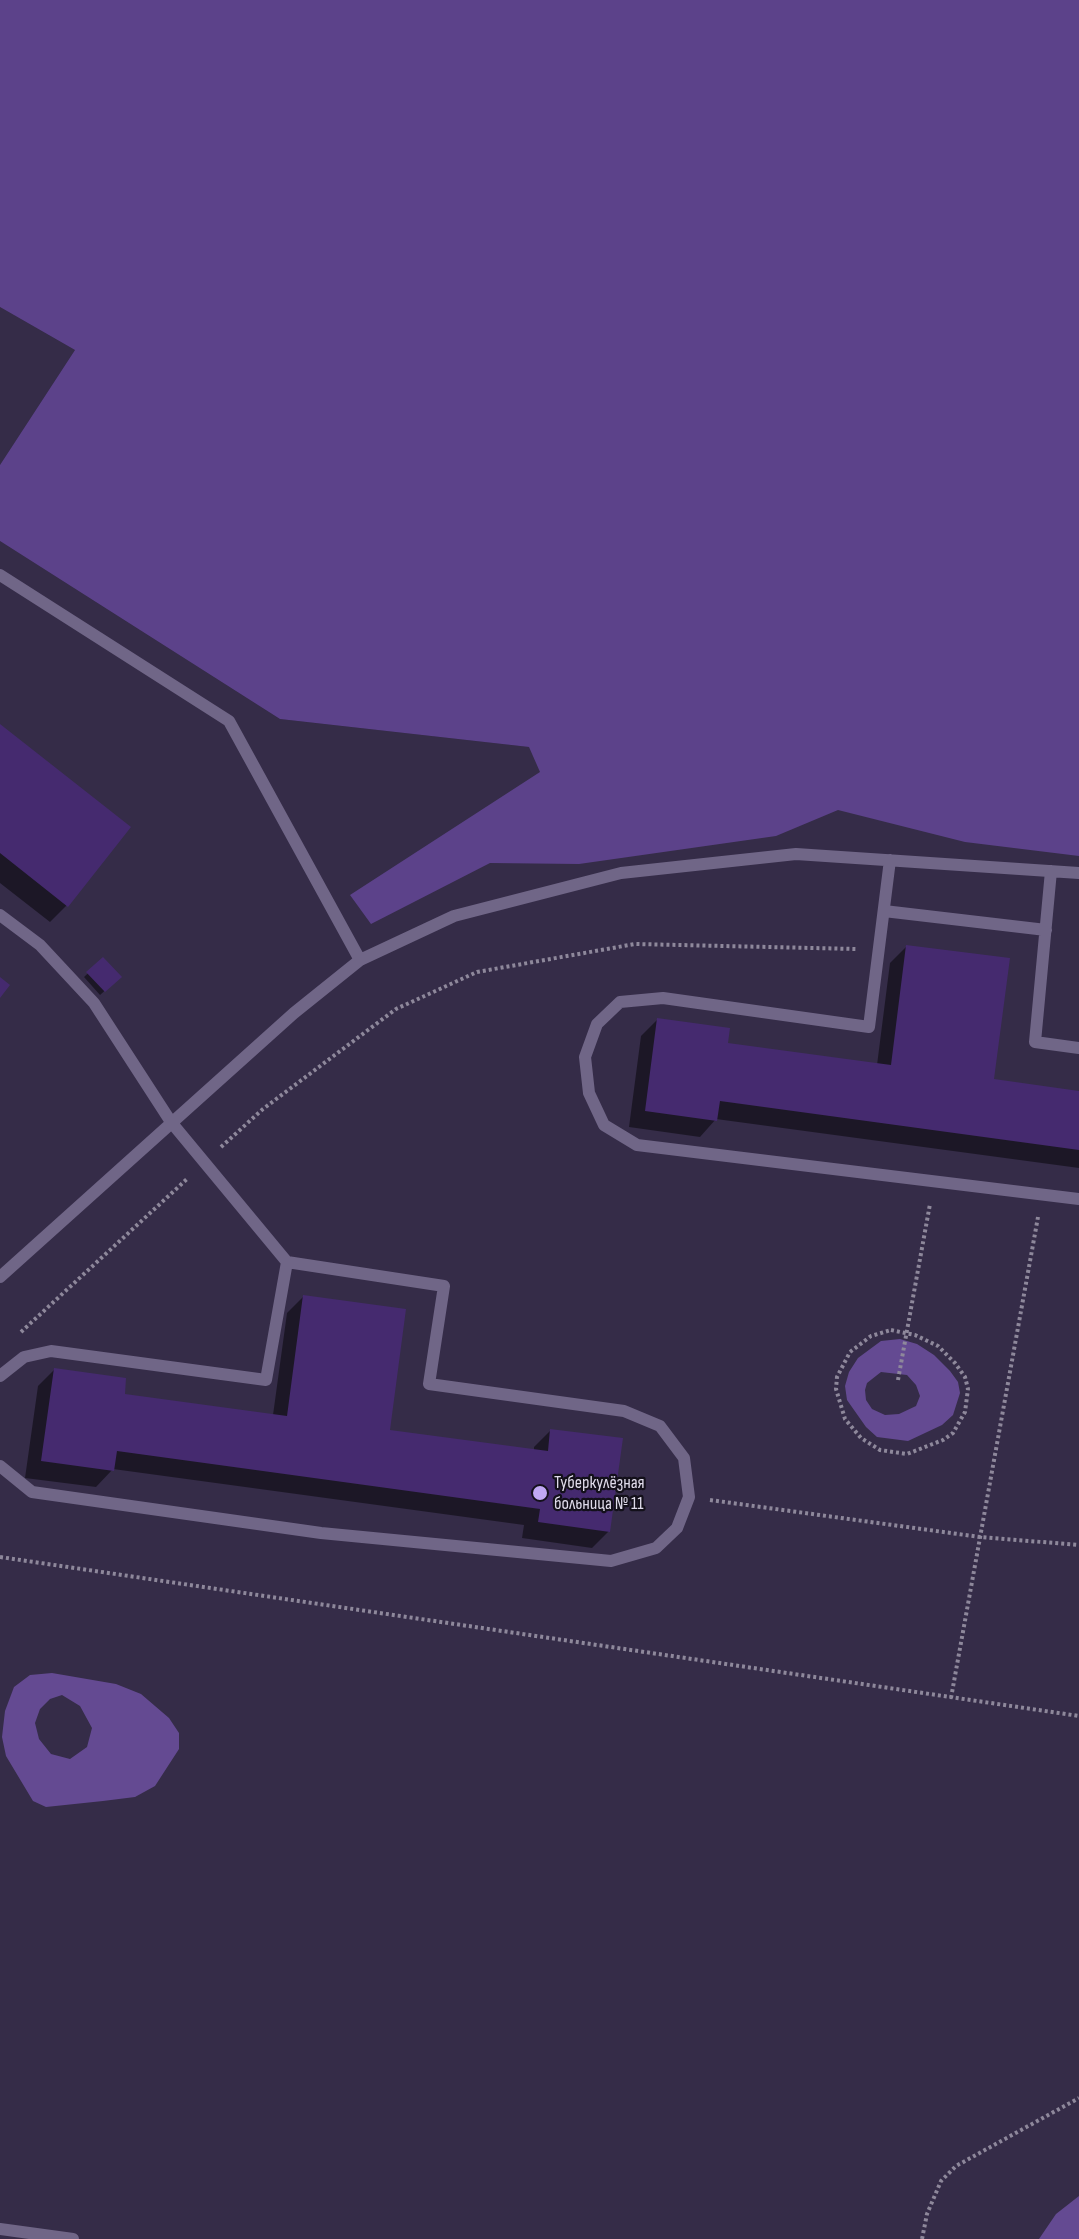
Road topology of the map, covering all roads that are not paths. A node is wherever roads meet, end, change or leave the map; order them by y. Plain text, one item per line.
1 (0, 575) edge
2 (890, 860) junction
3 (1051, 871) junction
4 (1079, 873) edge
5 (884, 911) junction
6 (0, 915) edge
7 (1046, 930) junction
8 (360, 960) junction
9 (1079, 1048) edge
10 (171, 1122) junction
11 (1079, 1199) edge
12 (287, 1262) junction
13 (0, 1277) edge
14 (0, 1376) edge
15 (0, 1466) edge
16 (0, 2229) edge
17 (73, 2239) edge

1 - 8 lane
2 - 3 lane
2 - 5 lane
2 - 8 lane
3 - 4 lane
3 - 7 lane
5 - 7 lane
5 - 11 lane
6 - 10 lane
7 - 9 lane
8 - 10 lane
10 - 12 lane
10 - 13 lane
12 - 14 lane
12 - 15 lane
16 - 17 lane

